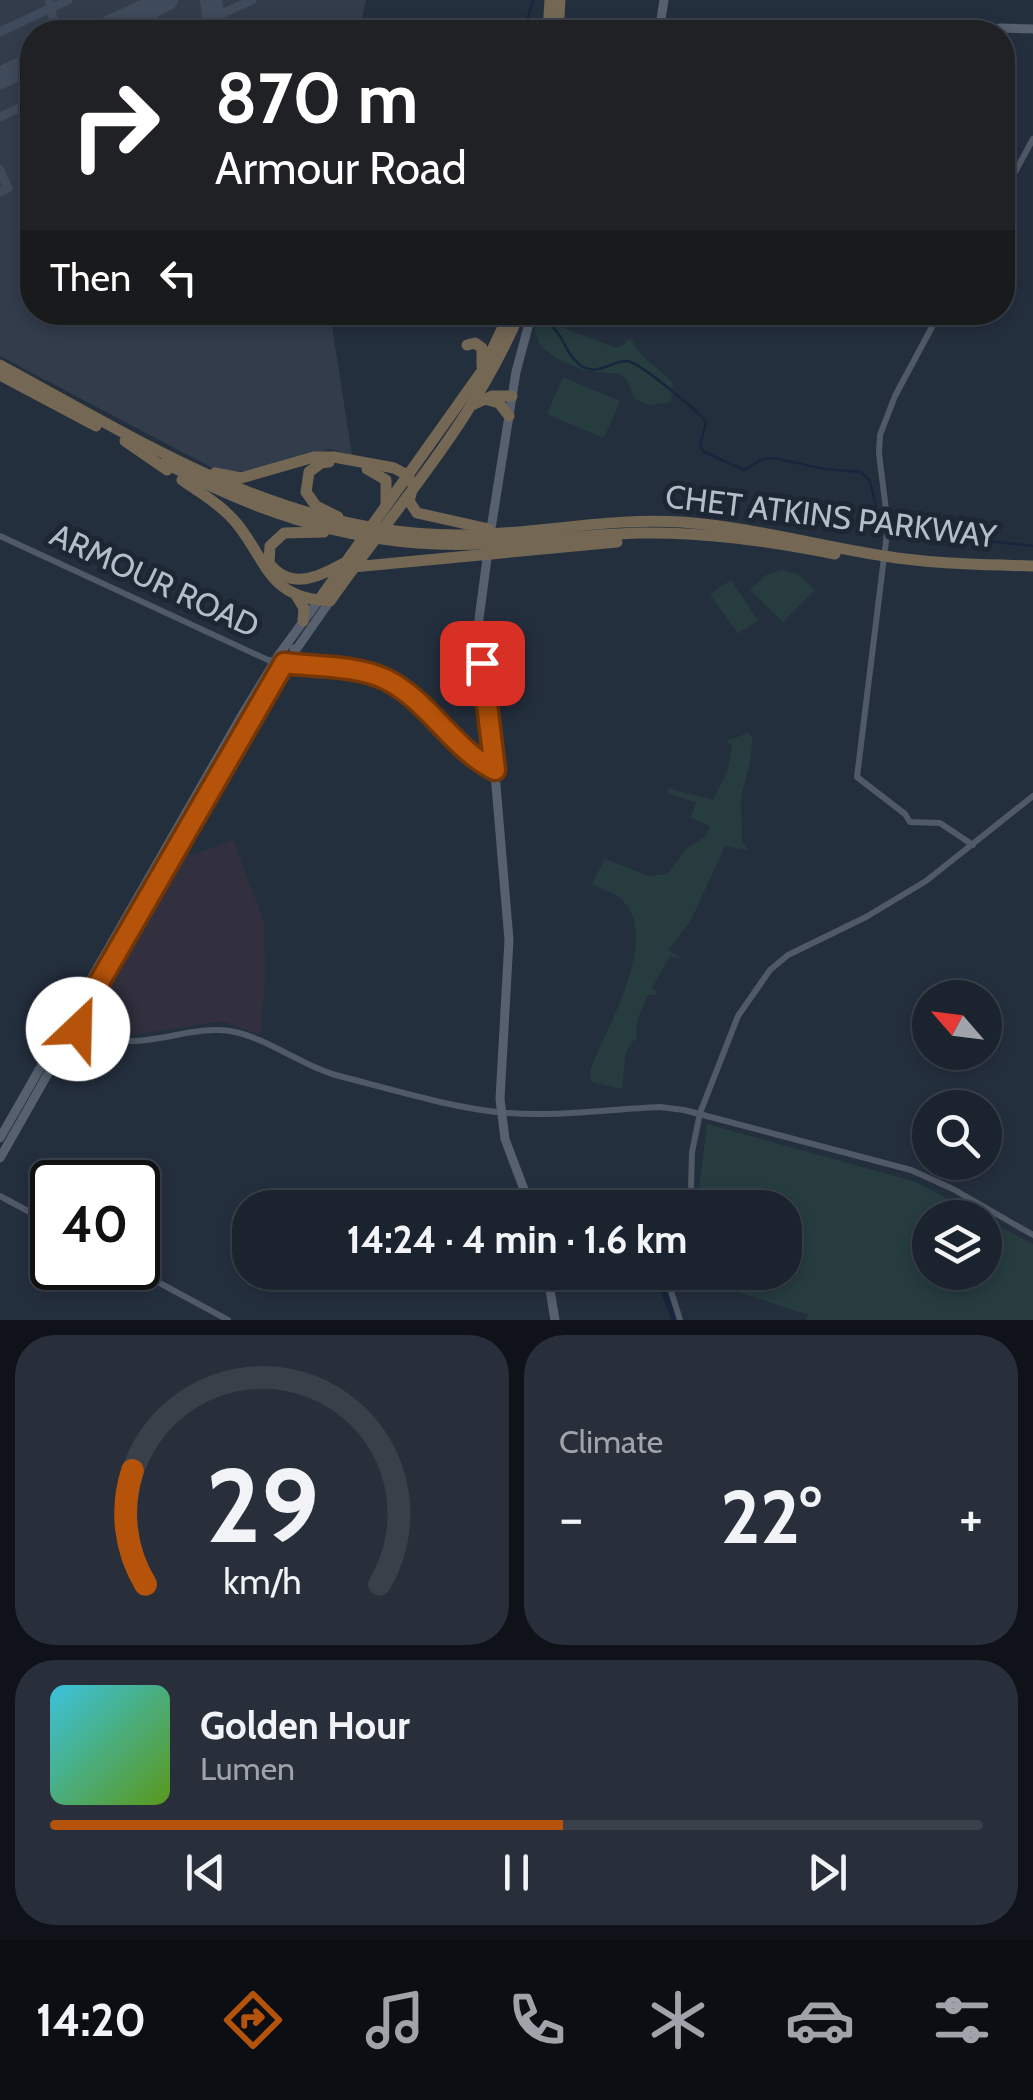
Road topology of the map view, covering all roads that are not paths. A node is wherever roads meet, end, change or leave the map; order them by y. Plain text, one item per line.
1 (1033, 139) edge
2 (1015, 172) edge
3 (503, 325) edge
4 (514, 325) edge
5 (529, 325) edge
6 (933, 325) edge
7 (467, 345) dead end
8 (0, 365) edge
9 (0, 374) edge
10 (476, 379) junction
11 (512, 396) junction
12 (478, 402) junction
13 (509, 416) junction
14 (131, 440) junction
15 (412, 480) junction
16 (385, 508) junction
17 (352, 530) junction
18 (518, 533) junction
19 (0, 536) edge
20 (389, 536) junction
21 (771, 542) junction
22 (871, 558) junction
23 (897, 562) junction
24 (350, 564) junction
25 (1033, 566) edge
26 (1033, 574) edge
27 (296, 596) junction
28 (324, 600) junction
29 (304, 621) junction
30 (294, 649) junction
31 (279, 662) junction
32 (304, 666) junction
33 (492, 738) junction
34 (471, 754) junction
35 (495, 770) junction
36 (1033, 796) edge
37 (973, 845) junction
38 (132, 908) junction
39 (122, 941) junction
40 (70, 1025) junction
41 (90, 1034) junction
42 (58, 1054) junction
43 (504, 1112) junction
44 (700, 1113) junction
45 (0, 1138) edge
46 (0, 1158) edge
47 (526, 1190) edge
48 (690, 1190) edge
49 (0, 1196) edge
50 (30, 1212) edge
51 (1033, 1235) edge
52 (160, 1283) edge
53 (550, 1290) edge
54 (671, 1290) edge
55 (228, 1320) edge
56 (556, 1320) edge
57 (680, 1320) edge

1 - 2 street
3 - 10 highway
4 - 12 highway
5 - 11 main road
6 - 37 street
7 - 10 highway
8 - 14 highway, CHET ATKINS PARKWAY
9 - 14 highway, CHET ATKINS PARKWAY
10 - 15 highway
11 - 12 highway
11 - 13 main road
12 - 13 highway
12 - 15 highway
13 - 33 main road
14 - 15 highway
14 - 17 highway, CHET ATKINS PARKWAY
14 - 27 highway
15 - 16 highway
15 - 18 highway
15 - 24 highway
16 - 17 highway
16 - 24 highway
17 - 20 highway, CHET ATKINS PARKWAY
17 - 24 highway
18 - 20 highway, CHET ATKINS PARKWAY
18 - 22 highway, CHET ATKINS PARKWAY
19 - 31 street, ARMOUR ROAD
20 - 21 highway, CHET ATKINS PARKWAY
21 - 22 highway, CHET ATKINS PARKWAY
21 - 24 highway
22 - 23 highway, CHET ATKINS PARKWAY
23 - 25 highway, CHET ATKINS PARKWAY
23 - 26 highway, CHET ATKINS PARKWAY
24 - 28 highway
27 - 28 highway
27 - 29 highway
28 - 29 main road
28 - 30 main road
29 - 31 main road
30 - 31 main road
30 - 32 main road
31 - 32 street, ARMOUR ROAD
31 - 38 main road
31 - 39 main road
32 - 34 street, ARMOUR ROAD
33 - 34 street
33 - 35 main road
34 - 35 street, ARMOUR ROAD
35 - 43 main road
36 - 37 street
37 - 44 street
38 - 39 main road
38 - 40 main road
39 - 40 main road
40 - 41 street
40 - 42 main road
40 - 45 main road
41 - 42 main road
41 - 43 street
42 - 46 main road
43 - 44 street
43 - 47 main road
44 - 48 street
44 - 51 street
49 - 50 street
52 - 55 street
53 - 56 main road
54 - 57 street

